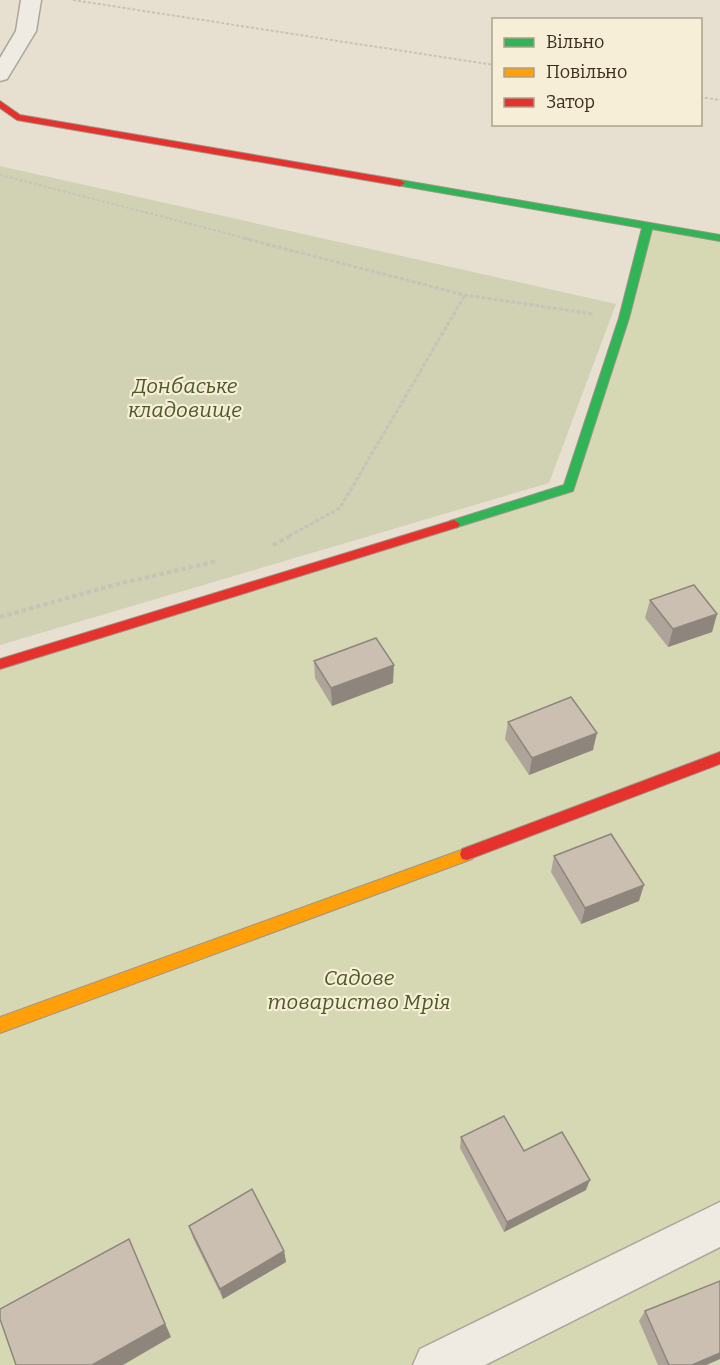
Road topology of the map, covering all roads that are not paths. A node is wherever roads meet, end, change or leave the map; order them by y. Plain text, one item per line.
1 (31, 0) edge
2 (0, 75) edge
3 (0, 104) edge
4 (648, 225) junction
5 (720, 238) edge
6 (0, 664) edge
7 (720, 758) edge
8 (0, 1025) edge
9 (720, 1224) edge
10 (436, 1365) edge

1 - 2 street
3 - 4 street
4 - 5 street
4 - 6 street
7 - 8 street
9 - 10 street

